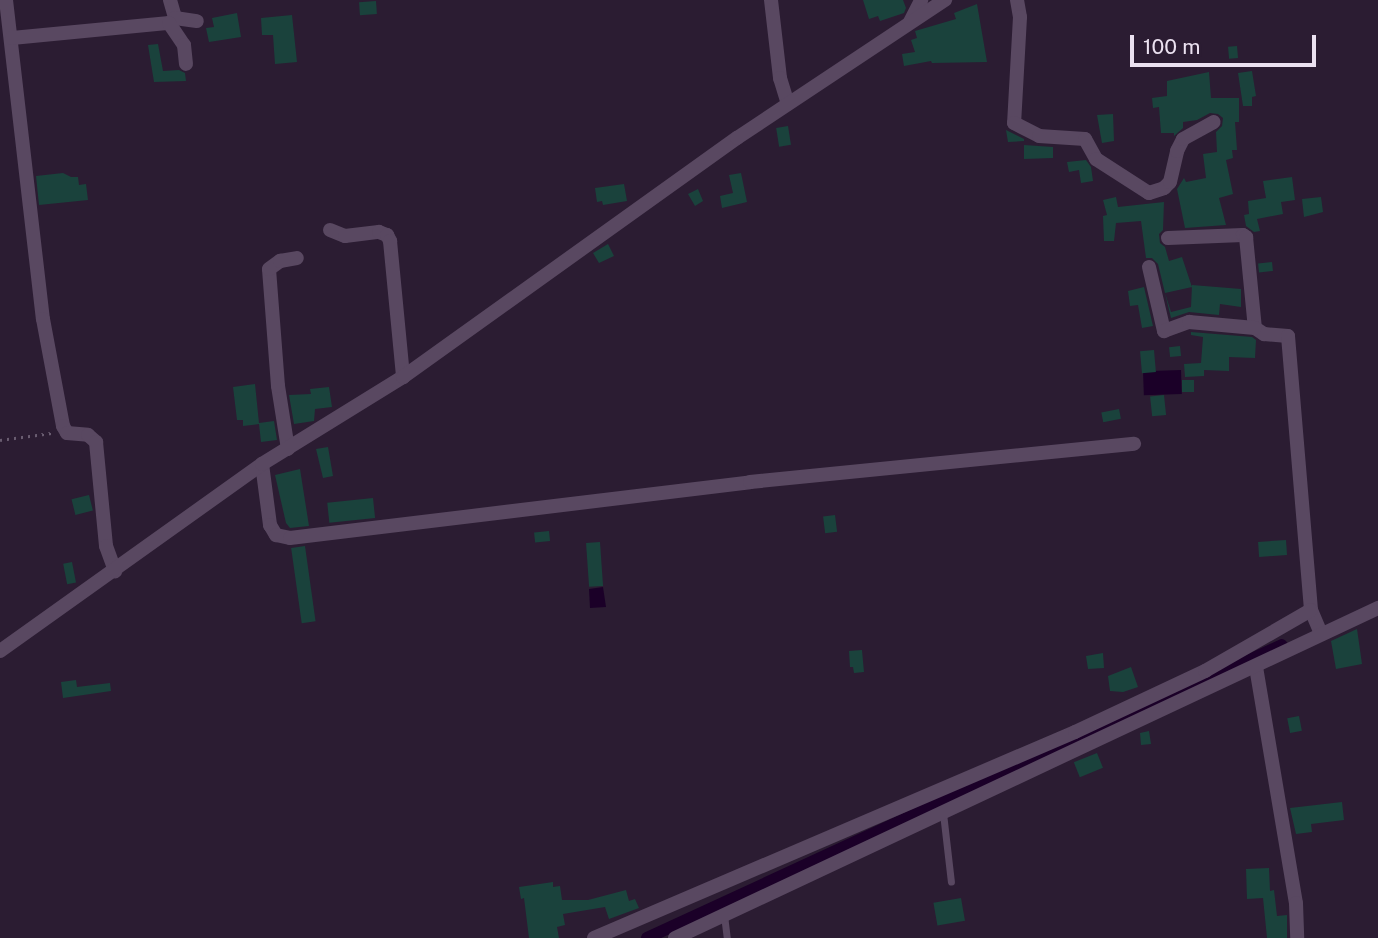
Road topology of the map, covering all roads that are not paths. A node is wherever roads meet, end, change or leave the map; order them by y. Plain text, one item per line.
1 (6, 0) edge
2 (170, 0) edge
3 (771, 0) edge
4 (921, 0) edge
5 (945, 0) edge
6 (1017, 0) edge
7 (197, 21) dead end
8 (910, 23) junction
9 (12, 38) junction
10 (186, 64) dead end
11 (788, 104) junction
12 (1214, 122) dead end
13 (330, 230) dead end
14 (1168, 238) dead end
15 (297, 258) dead end
16 (1149, 267) dead end
17 (1255, 328) junction
18 (403, 377) junction
19 (1134, 444) dead end
20 (288, 449) junction
21 (262, 464) junction
22 (115, 570) junction
23 (1378, 608) edge
24 (1312, 611) junction
25 (1321, 632) junction
26 (0, 651) edge
27 (1256, 667) junction
28 (943, 811) junction
29 (951, 882) dead end
30 (724, 915) junction
31 (594, 938) edge
32 (675, 938) edge
33 (727, 938) edge
34 (1297, 938) edge

1 - 9 street
2 - 7 street
3 - 11 street
4 - 8 street
5 - 8 street
6 - 12 street
8 - 11 street
9 - 10 street
9 - 22 street
11 - 18 street
13 - 18 street
14 - 17 street
15 - 20 street
16 - 17 street
17 - 24 street
18 - 20 street
19 - 21 street
20 - 21 street
21 - 22 street
22 - 26 street
23 - 25 street
24 - 25 street
24 - 31 street
25 - 27 street
27 - 28 street
27 - 34 street
28 - 29 lane
28 - 30 street
30 - 32 street
30 - 33 lane

